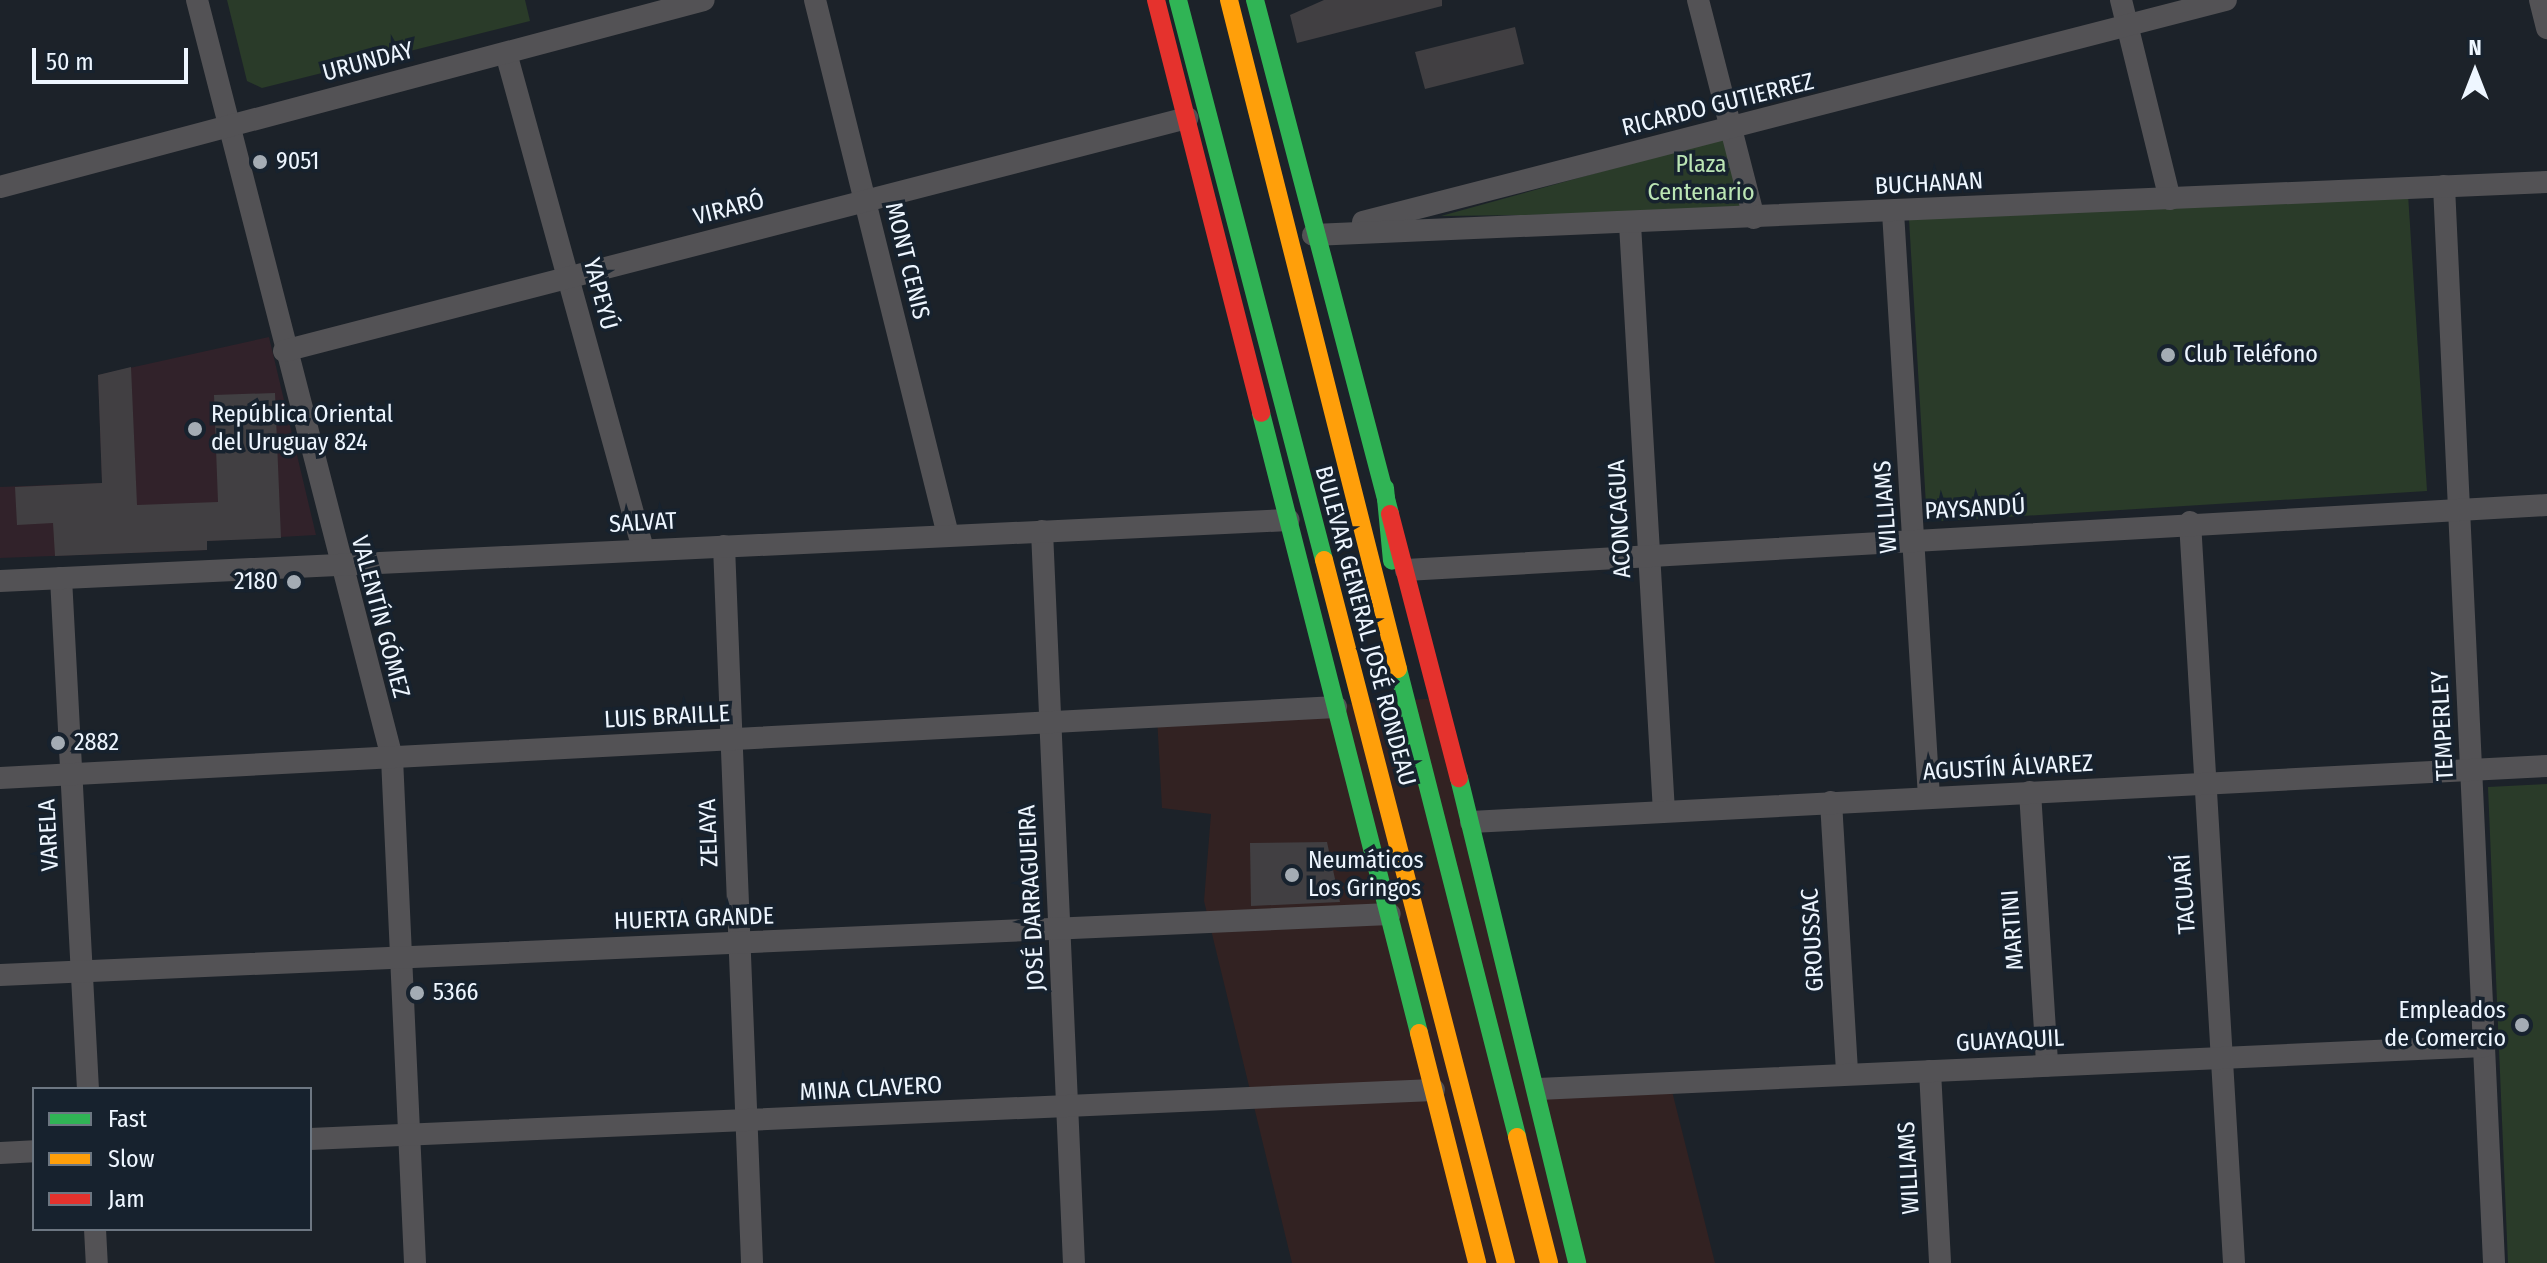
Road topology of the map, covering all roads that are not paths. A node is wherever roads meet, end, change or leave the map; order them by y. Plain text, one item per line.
1 (197, 0) edge
2 (704, 0) edge
3 (815, 0) edge
4 (1156, 0) edge
5 (1178, 0) edge
6 (1229, 0) edge
7 (1255, 0) edge
8 (1698, 0) edge
9 (2121, 0) edge
10 (2226, 0) edge
11 (2540, 0) edge
12 (2127, 25) junction
13 (2547, 28) edge
14 (506, 53) junction
15 (1187, 118) junction
16 (228, 126) junction
17 (1731, 130) junction
18 (2547, 182) edge
19 (2444, 186) junction
20 (0, 187) edge
21 (2170, 199) junction
22 (865, 202) junction
23 (1893, 212) junction
24 (1754, 218) junction
25 (1401, 221) junction
26 (1630, 224) junction
27 (1303, 237) junction
28 (1233, 255) junction
29 (568, 277) junction
30 (284, 351) junction
31 (1385, 488) junction
32 (2547, 505) edge
33 (2459, 510) junction
34 (1289, 520) junction
35 (2190, 522) junction
36 (1042, 531) junction
37 (948, 535) junction
38 (1914, 539) junction
39 (724, 546) junction
40 (643, 549) junction
41 (1647, 555) junction
42 (337, 563) junction
43 (1406, 570) junction
44 (61, 578) junction
45 (0, 581) edge
46 (1403, 678) junction
47 (1336, 707) junction
48 (1051, 723) junction
49 (732, 740) junction
50 (392, 758) junction
51 (2547, 766) edge
52 (2471, 770) junction
53 (72, 775) junction
54 (0, 778) edge
55 (2204, 784) junction
56 (2030, 792) junction
57 (1929, 798) junction
58 (1831, 802) junction
59 (1664, 811) junction
60 (1471, 822) junction
61 (1390, 914) junction
62 (1060, 929) junction
63 (740, 943) junction
64 (1422, 943) junction
65 (401, 957) junction
66 (82, 971) junction
67 (0, 975) edge
68 (1416, 1017) junction
69 (2484, 1046) junction
70 (2221, 1058) junction
71 (2047, 1065) junction
72 (1930, 1071) junction
73 (1847, 1074) junction
74 (88, 1087) edge
75 (1538, 1089) junction
76 (1434, 1090) junction
77 (1068, 1106) junction
78 (747, 1120) junction
79 (409, 1135) junction
80 (312, 1139) edge
81 (32, 1151) edge
82 (0, 1153) edge
83 (95, 1231) edge
84 (97, 1263) edge
85 (415, 1263) edge
86 (752, 1263) edge
87 (1074, 1263) edge
88 (1477, 1263) edge
89 (1506, 1263) edge
90 (1549, 1263) edge
91 (1577, 1263) edge
92 (1940, 1263) edge
93 (2234, 1263) edge
94 (2494, 1263) edge

1 - 16 street, VALENTÍN GÓMEZ
2 - 14 street, URUNDAY
3 - 22 street, MONT CENIS
4 - 15 main road, BULEVAR GENERAL JOSÉ RONDEAU
5 - 28 main road, BULEVAR GENERAL JOSÉ RONDEAU
6 - 27 main road, BULEVAR GENERAL JOSÉ RONDEAU
7 - 27 main road, BULEVAR GENERAL JOSÉ RONDEAU
8 - 17 street
9 - 12 street
10 - 12 street, RICARDO GUTIERREZ
11 - 13 street
12 - 17 street, RICARDO GUTIERREZ
12 - 21 street
14 - 16 street, URUNDAY
14 - 29 street, YAPEYÚ
15 - 22 street, VIRARÓ
15 - 28 main road, BULEVAR GENERAL JOSÉ RONDEAU
16 - 20 street, URUNDAY
16 - 30 street, VALENTÍN GÓMEZ
17 - 24 street
17 - 25 street, RICARDO GUTIERREZ
18 - 19 street, BUCHANAN
19 - 21 street, BUCHANAN
19 - 33 street, TEMPERLEY
21 - 23 street, BUCHANAN
22 - 29 street, VIRARÓ
22 - 37 street, MONT CENIS
23 - 24 street, BUCHANAN
23 - 38 street, WILLIAMS
24 - 26 street, BUCHANAN
25 - 26 street, BUCHANAN
25 - 27 street, RICARDO GUTIERREZ
26 - 41 street, ACONCAGUA
27 - 28 street, RICARDO GUTIERREZ
27 - 31 main road, BULEVAR GENERAL JOSÉ RONDEAU
27 - 46 main road, BULEVAR GENERAL JOSÉ RONDEAU
28 - 34 main road, BULEVAR GENERAL JOSÉ RONDEAU
28 - 64 main road, BULEVAR GENERAL JOSÉ RONDEAU
29 - 30 street, VIRARÓ
29 - 40 street, YAPEYÚ
30 - 42 street, VALENTÍN GÓMEZ
31 - 43 main road, BULEVAR GENERAL JOSÉ RONDEAU
31 - 46 main road
32 - 33 street, PAYSANDÚ
33 - 35 street, PAYSANDÚ
33 - 52 street, TEMPERLEY
34 - 36 street, SALVAT
34 - 47 main road, BULEVAR GENERAL JOSÉ RONDEAU
35 - 38 street, PAYSANDÚ
35 - 55 street, TACUARÍ
36 - 37 street, SALVAT
36 - 48 street, JOSÉ DARRAGUEIRA
37 - 39 street, SALVAT
38 - 41 street, PAYSANDÚ
38 - 57 street, WILLIAMS
39 - 40 street, SALVAT
39 - 49 street, ZELAYA
40 - 42 street, SALVAT
41 - 43 street, PAYSANDÚ
41 - 59 street, ACONCAGUA
42 - 44 street, SALVAT
42 - 50 street, VALENTÍN GÓMEZ
43 - 60 main road, BULEVAR GENERAL JOSÉ RONDEAU
44 - 45 street, SALVAT
44 - 53 street, VARELA
46 - 90 main road, BULEVAR GENERAL JOSÉ RONDEAU
47 - 48 street, LUIS BRAILLE
47 - 61 main road, BULEVAR GENERAL JOSÉ RONDEAU
48 - 49 street, LUIS BRAILLE
48 - 62 street, JOSÉ DARRAGUEIRA
49 - 50 street, LUIS BRAILLE
49 - 63 street, ZELAYA
50 - 53 street, LUIS BRAILLE
50 - 65 street, VALENTÍN GÓMEZ
51 - 52 street, AGUSTÍN ÁLVAREZ
52 - 55 street, AGUSTÍN ÁLVAREZ
52 - 69 street, TEMPERLEY
53 - 54 street, LUIS BRAILLE
53 - 66 street, VARELA
55 - 56 street, AGUSTÍN ÁLVAREZ
55 - 70 street, TACUARÍ
56 - 57 street, AGUSTÍN ÁLVAREZ
56 - 71 street, MARTINI
57 - 58 street, AGUSTÍN ÁLVAREZ
58 - 59 street, AGUSTÍN ÁLVAREZ
58 - 73 street, GROUSSAC
59 - 60 street, AGUSTÍN ÁLVAREZ
60 - 75 main road, BULEVAR GENERAL JOSÉ RONDEAU
61 - 62 street, HUERTA GRANDE
61 - 68 main road, BULEVAR GENERAL JOSÉ RONDEAU
62 - 63 street, HUERTA GRANDE
62 - 77 street, JOSÉ DARRAGUEIRA
63 - 65 street, HUERTA GRANDE
63 - 78 street, ZELAYA
64 - 68 main road
64 - 89 main road, BULEVAR GENERAL JOSÉ RONDEAU
65 - 66 street, HUERTA GRANDE
65 - 79 street, VALENTÍN GÓMEZ
66 - 67 street, HUERTA GRANDE
66 - 74 street, VARELA
68 - 76 main road, BULEVAR GENERAL JOSÉ RONDEAU
69 - 70 street, GUAYAQUIL
69 - 94 street, TEMPERLEY
70 - 71 street, GUAYAQUIL
70 - 93 street, TACUARÍ
71 - 72 street, GUAYAQUIL
72 - 73 street, GUAYAQUIL
72 - 92 street, WILLIAMS
73 - 75 street, GUAYAQUIL
75 - 91 main road, BULEVAR GENERAL JOSÉ RONDEAU
76 - 77 street, MINA CLAVERO
76 - 88 main road, BULEVAR GENERAL JOSÉ RONDEAU
77 - 78 street, MINA CLAVERO
77 - 87 street, JOSÉ DARRAGUEIRA
78 - 79 street, MINA CLAVERO
78 - 86 street, ZELAYA
79 - 80 street, MINA CLAVERO
79 - 85 street, VALENTÍN GÓMEZ
81 - 82 street
83 - 84 street

